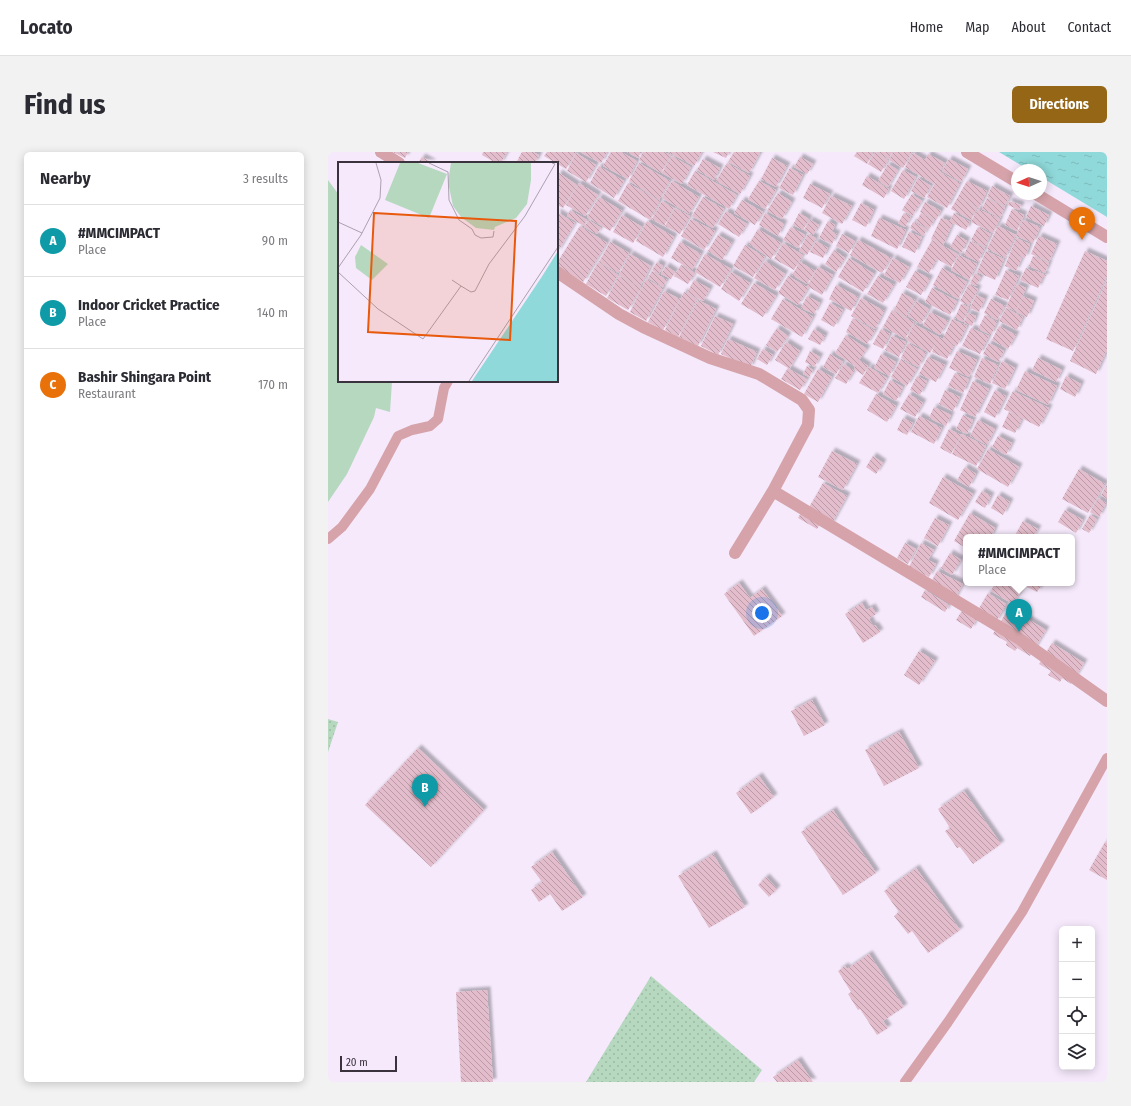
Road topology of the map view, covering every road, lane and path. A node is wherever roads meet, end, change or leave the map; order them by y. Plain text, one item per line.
1 (381, 152) edge
2 (967, 152) edge
3 (397, 162) edge
4 (1011, 178) edge
5 (1046, 200) edge
6 (1107, 237) edge
7 (558, 273) edge
8 (447, 382) edge
9 (773, 490) junction
10 (328, 539) edge
11 (735, 553) dead end
12 (1107, 701) edge
13 (1107, 758) edge
14 (905, 1082) edge

1 - 3 street
2 - 4 street
5 - 6 street
7 - 9 street
8 - 10 lane
9 - 11 street
9 - 12 street
13 - 14 lane

